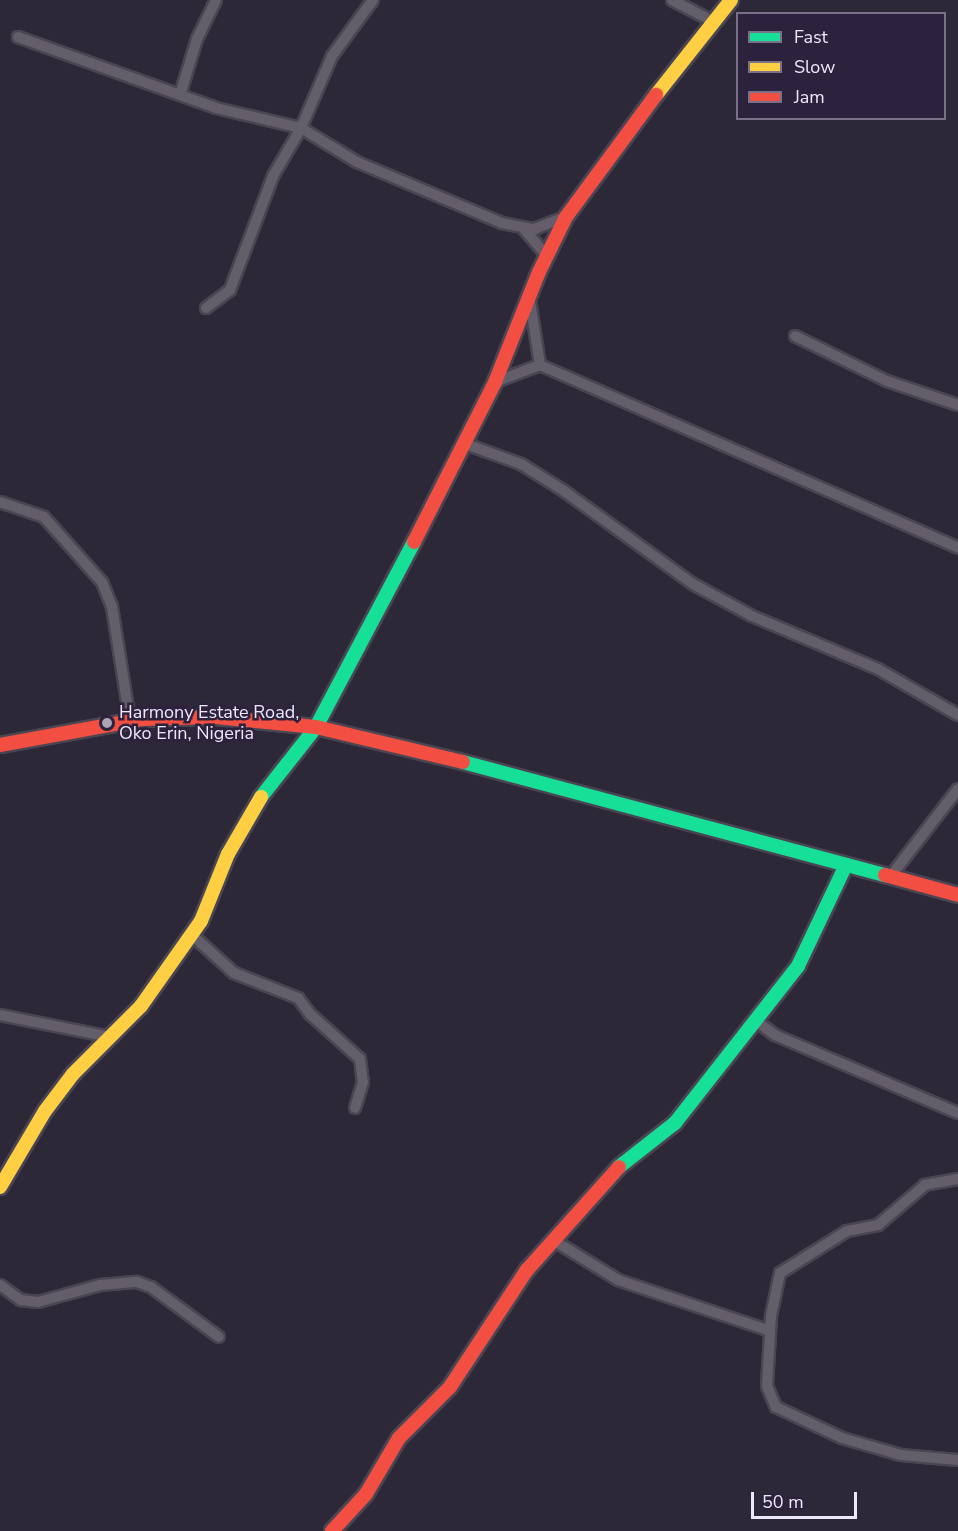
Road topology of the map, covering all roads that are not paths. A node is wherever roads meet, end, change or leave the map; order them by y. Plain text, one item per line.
1 (216, 0) edge
2 (373, 0) edge
3 (672, 0) edge
4 (730, 0) edge
5 (714, 22) junction
6 (18, 37) dead end
7 (180, 95) junction
8 (301, 128) junction
9 (566, 217) junction
10 (523, 228) junction
11 (547, 256) junction
12 (530, 298) junction
13 (206, 308) dead end
14 (795, 336) dead end
15 (540, 365) junction
16 (495, 382) junction
17 (958, 405) edge
18 (463, 442) junction
19 (0, 501) edge
20 (958, 548) edge
21 (958, 715) edge
22 (130, 721) junction
23 (316, 727) junction
24 (0, 745) edge
25 (958, 789) edge
26 (846, 865) junction
27 (890, 877) junction
28 (958, 896) edge
29 (191, 934) junction
30 (0, 1015) edge
31 (755, 1020) junction
32 (110, 1037) junction
33 (355, 1108) dead end
34 (958, 1113) edge
35 (958, 1179) edge
36 (0, 1187) edge
37 (553, 1240) junction
38 (0, 1284) edge
39 (770, 1331) junction
40 (219, 1337) dead end
41 (958, 1460) edge
42 (332, 1531) edge

1 - 7 street
2 - 8 street
3 - 5 street
4 - 5 street
5 - 9 street
6 - 7 street
7 - 8 street
8 - 10 street
8 - 13 street
9 - 10 street
9 - 11 street
10 - 11 street
11 - 12 street
12 - 15 street
12 - 16 street
14 - 17 street
15 - 16 street
15 - 20 street
16 - 18 street
18 - 21 street
18 - 23 street
19 - 22 street
22 - 23 street
22 - 24 street
23 - 26 street
23 - 29 street
25 - 27 street
26 - 27 street
26 - 31 street
27 - 28 street
29 - 32 street
29 - 33 street
30 - 32 street
31 - 34 street
31 - 37 street
32 - 36 street
35 - 39 street
37 - 39 street
37 - 42 street
38 - 40 street
39 - 41 street

